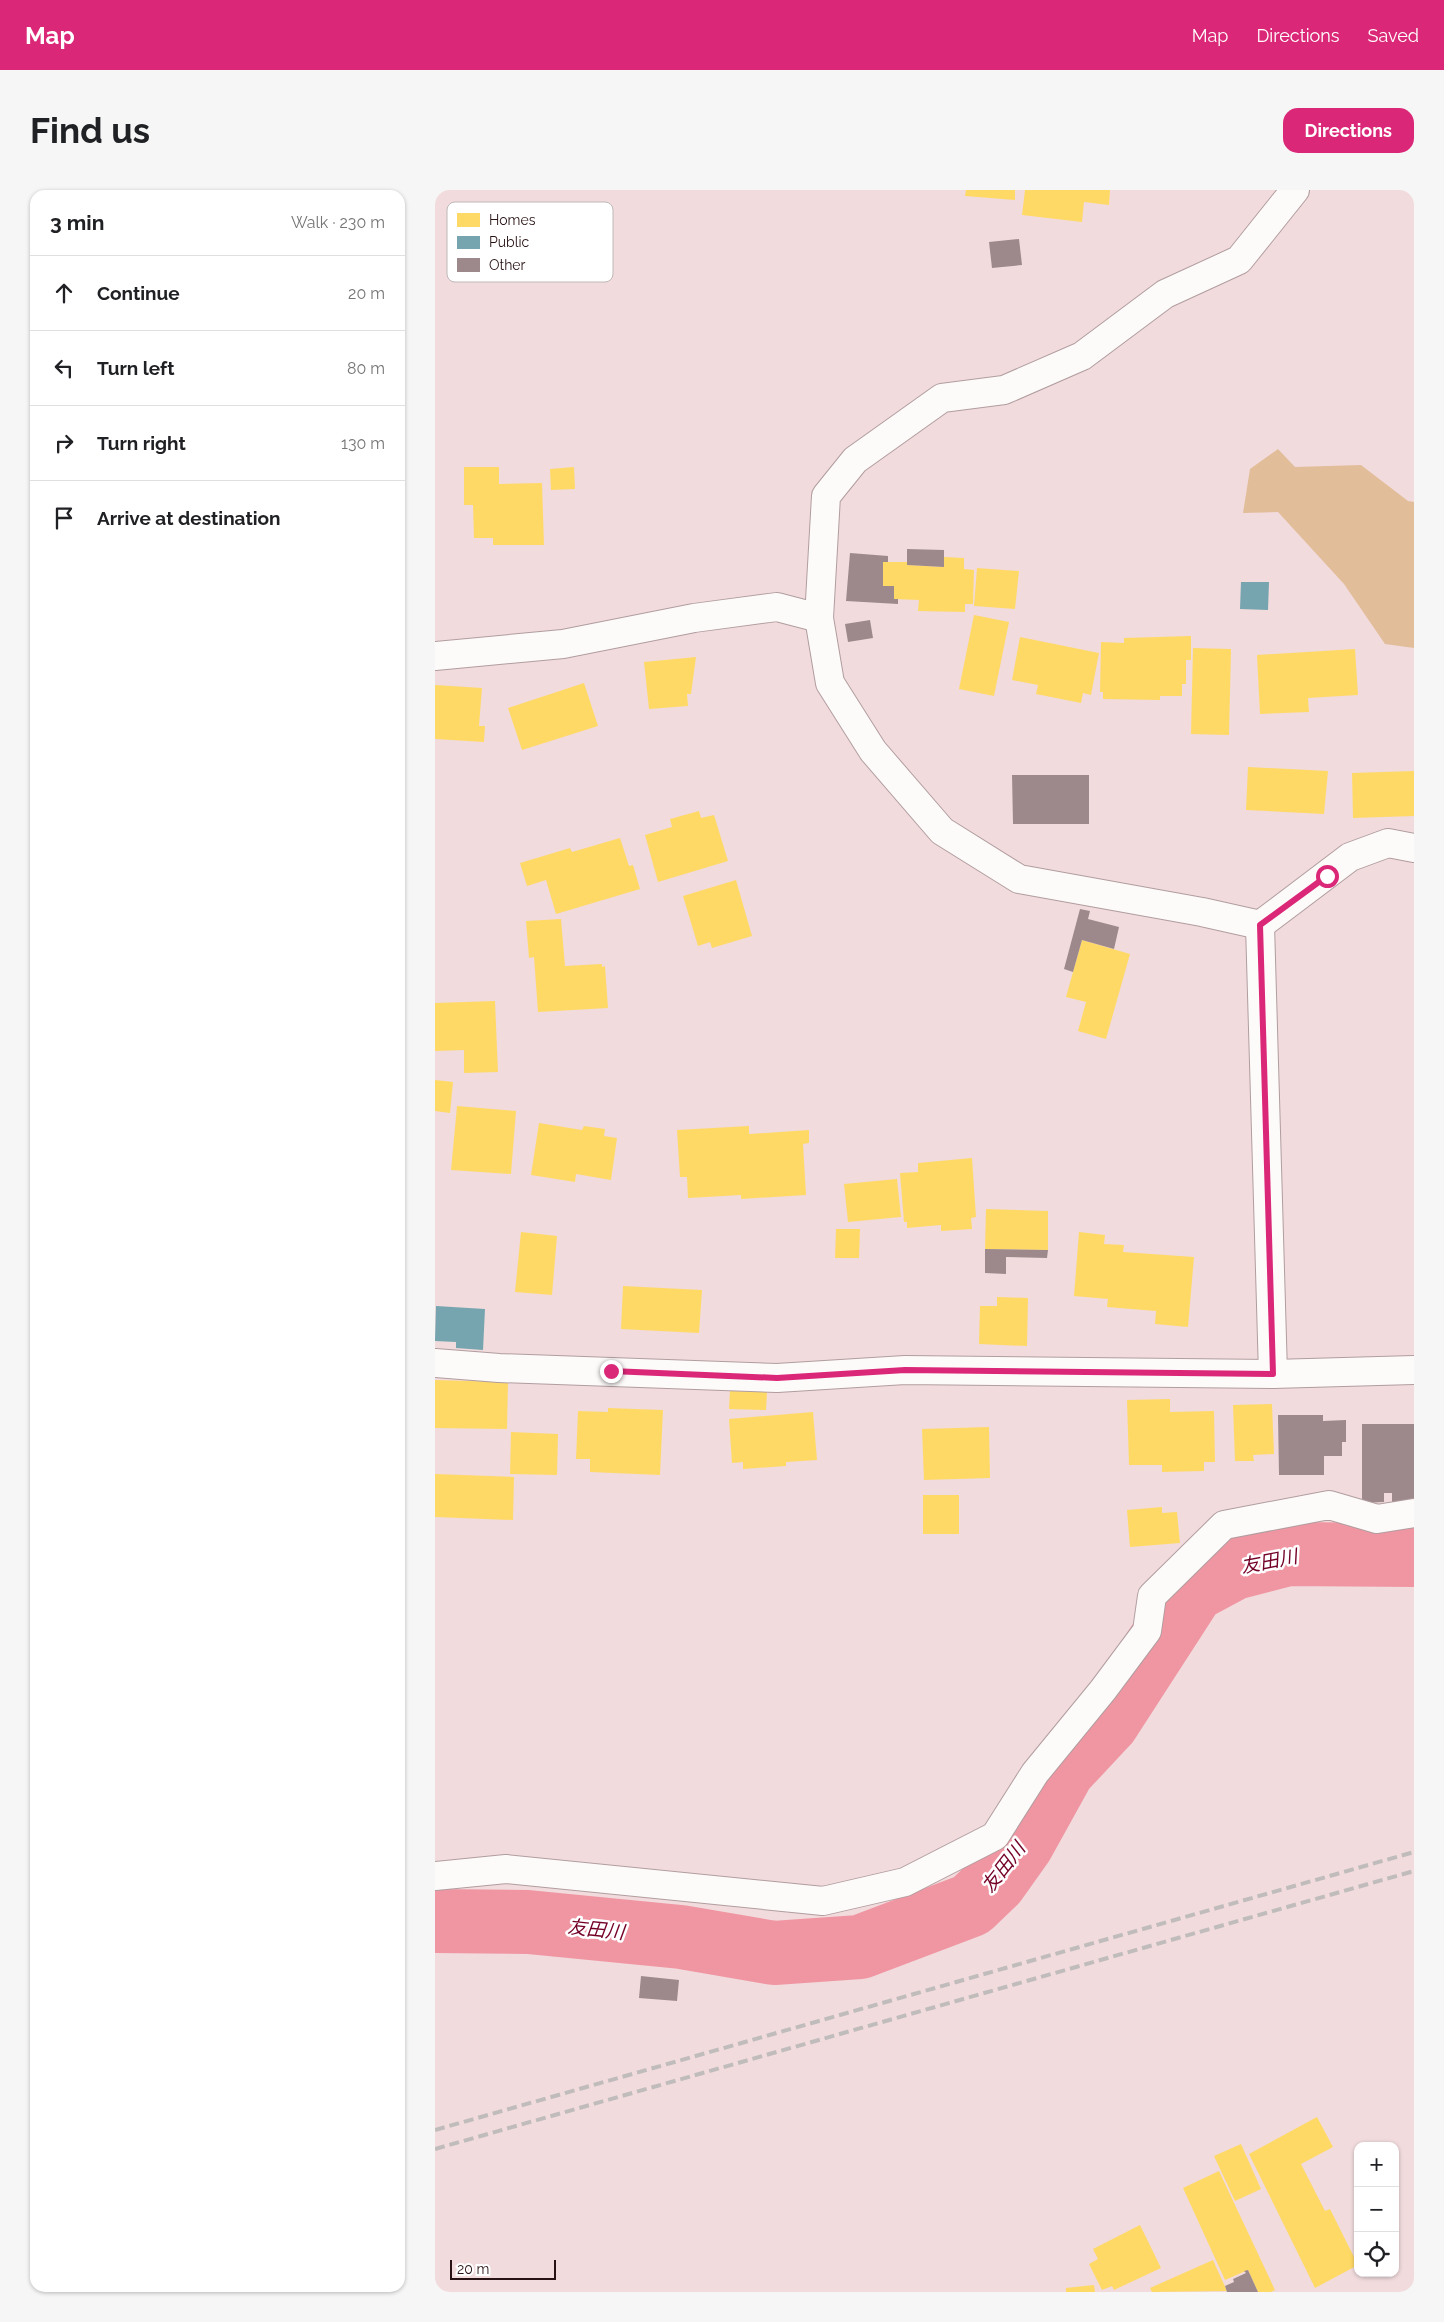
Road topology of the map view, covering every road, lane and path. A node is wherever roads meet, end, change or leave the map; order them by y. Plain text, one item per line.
1 (1295, 190) edge
2 (819, 618) junction
3 (435, 656) edge
4 (1414, 848) edge
5 (1260, 925) junction
6 (435, 1363) edge
7 (1414, 1370) edge
8 (1273, 1374) junction
9 (1414, 1512) edge
10 (435, 1876) edge

1 - 2 street
2 - 3 street
2 - 5 street
4 - 5 street
5 - 8 street
6 - 8 street
7 - 8 street
9 - 10 street

